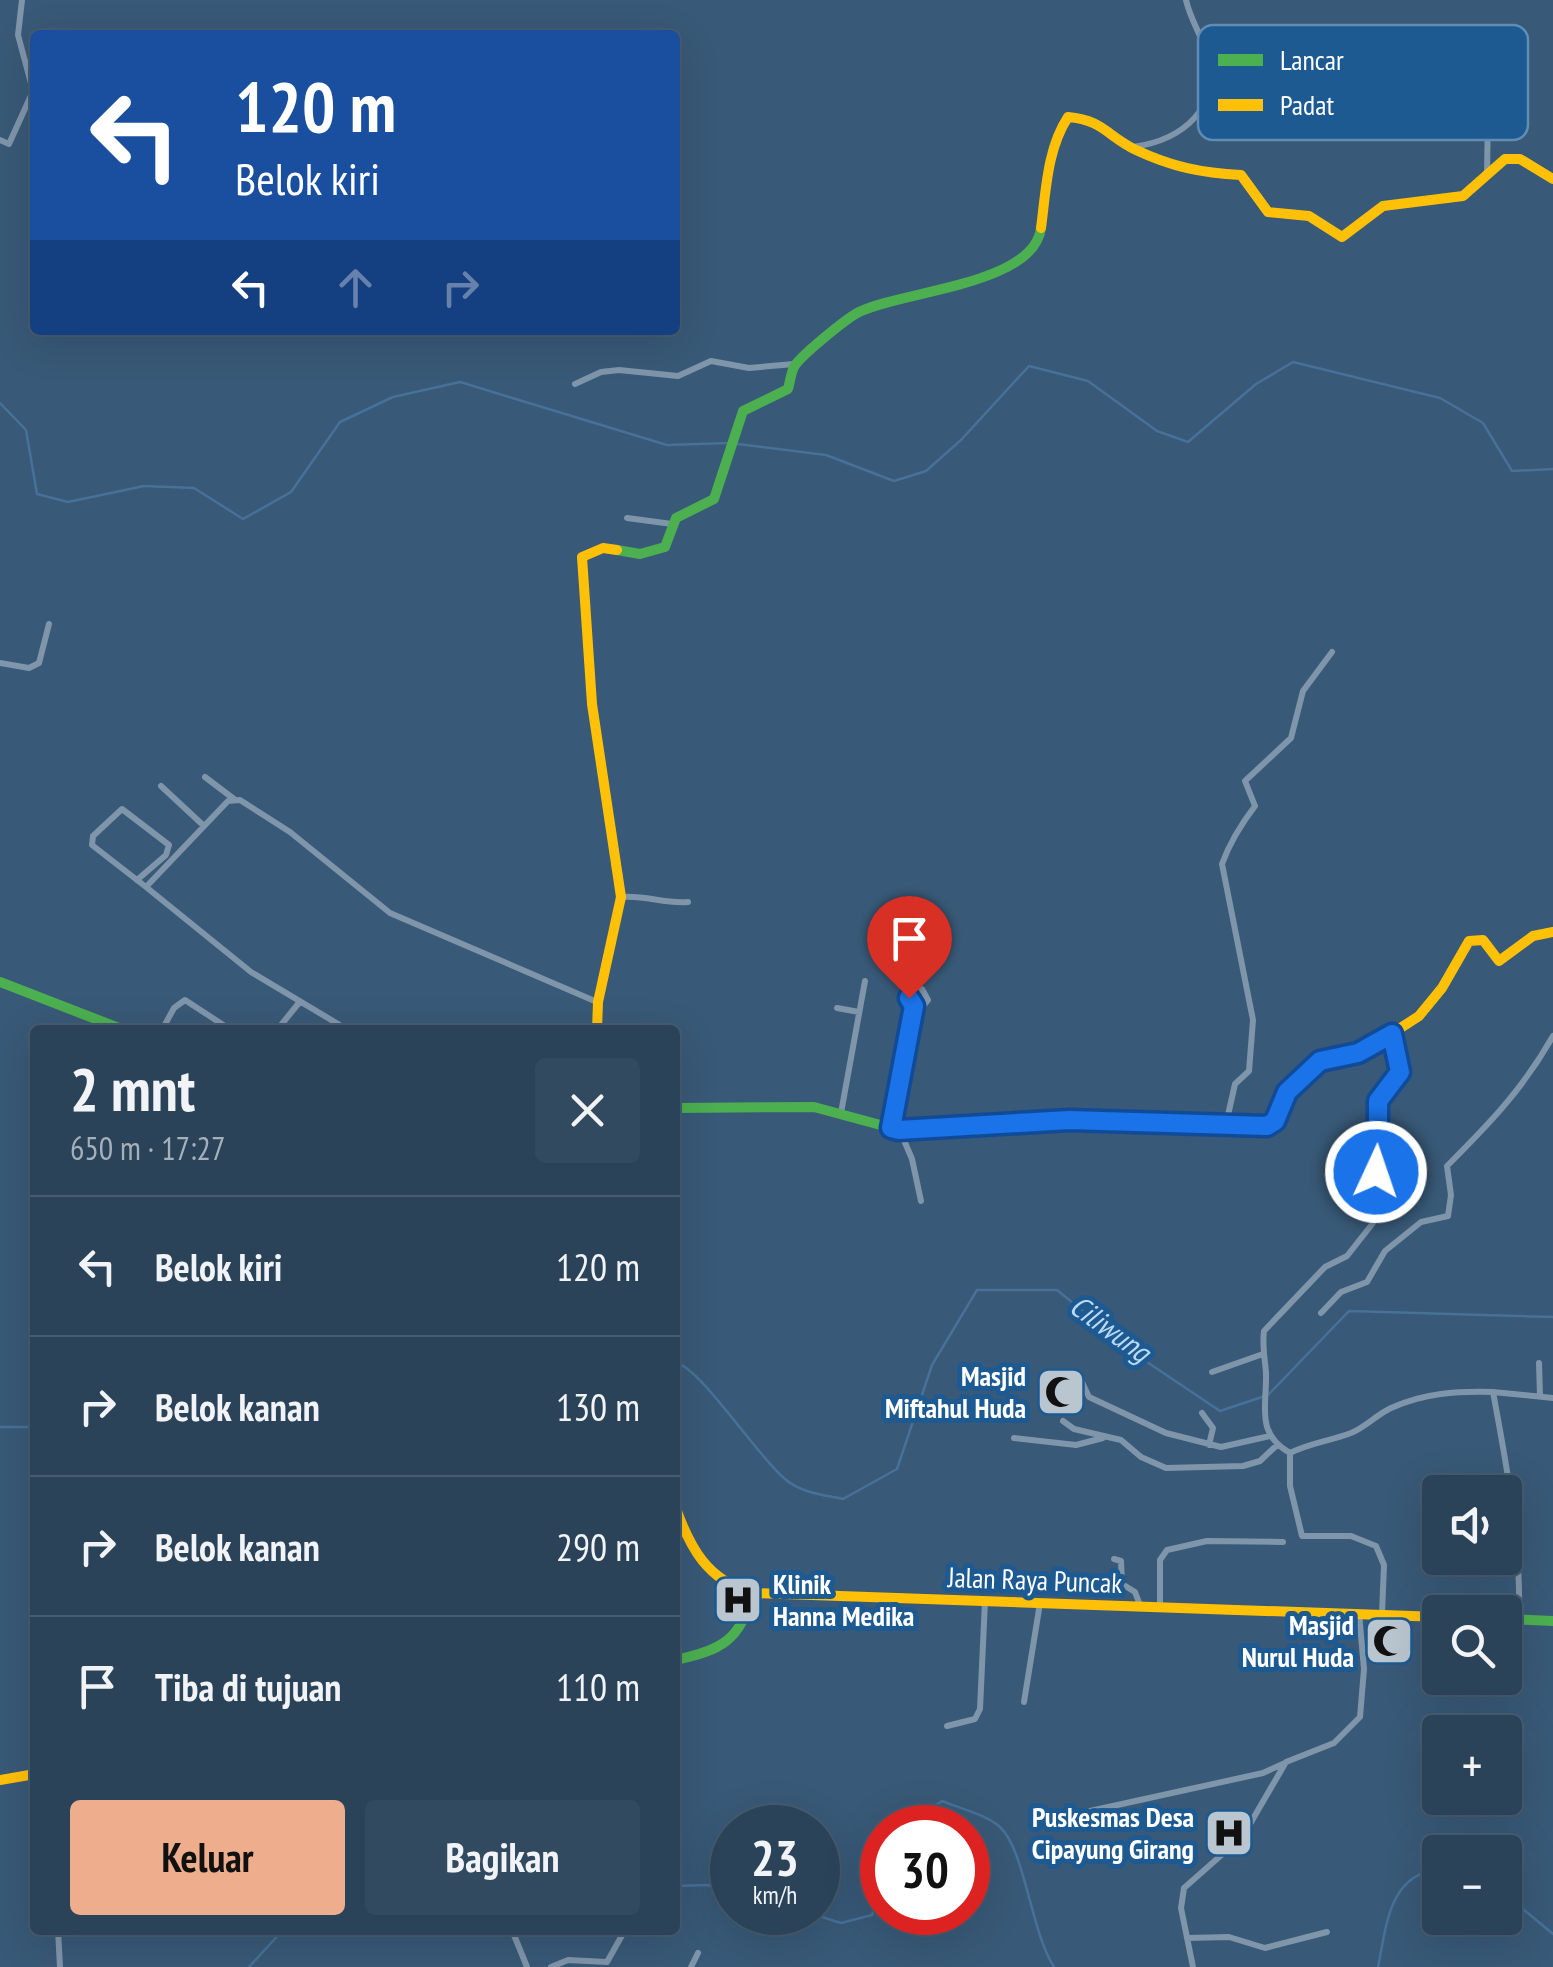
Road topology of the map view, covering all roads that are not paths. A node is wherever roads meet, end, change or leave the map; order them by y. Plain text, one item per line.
1 (22, 0) edge
2 (1186, 0) edge
3 (1198, 32) edge
4 (30, 88) edge
5 (30, 101) edge
6 (1198, 113) edge
7 (0, 140) edge
8 (1487, 140) edge
9 (1132, 148) junction
10 (1487, 174) junction
11 (1553, 179) edge
12 (795, 364) junction
13 (575, 384) dead end
14 (628, 518) dead end
15 (672, 524) junction
16 (49, 624) dead end
17 (1332, 652) dead end
18 (0, 663) edge
19 (205, 778) dead end
20 (160, 786) dead end
21 (234, 799) junction
22 (204, 826) junction
23 (137, 880) junction
24 (146, 887) junction
25 (620, 898) junction
26 (688, 902) dead end
27 (1553, 932) edge
28 (865, 981) dead end
29 (0, 982) edge
30 (598, 1002) junction
31 (298, 1004) junction
32 (915, 1007) dead end
33 (837, 1008) dead end
34 (859, 1012) junction
35 (111, 1025) edge
36 (165, 1025) edge
37 (223, 1025) edge
38 (280, 1025) edge
39 (338, 1025) edge
40 (597, 1025) edge
41 (1392, 1034) junction
42 (1553, 1036) edge
43 (680, 1108) edge
44 (841, 1115) junction
45 (1225, 1127) junction
46 (895, 1128) junction
47 (921, 1201) dead end
48 (1321, 1314) dead end
49 (1264, 1354) junction
50 (1539, 1362) dead end
51 (1212, 1372) dead end
52 (1080, 1378) dead end
53 (1492, 1392) junction
54 (1540, 1396) junction
55 (1553, 1398) edge
56 (1202, 1414) dead end
57 (1062, 1421) dead end
58 (1108, 1435) junction
59 (1270, 1436) junction
60 (1014, 1438) dead end
61 (1209, 1444) junction
62 (1276, 1445) junction
63 (1290, 1453) junction
64 (680, 1518) edge
65 (1283, 1542) dead end
66 (1114, 1558) dead end
67 (752, 1593) junction
68 (1520, 1595) edge
69 (985, 1601) junction
70 (1040, 1602) junction
71 (1140, 1606) junction
72 (1160, 1606) junction
73 (1359, 1613) junction
74 (1382, 1614) junction
75 (1422, 1616) edge
76 (1522, 1619) edge
77 (1553, 1622) edge
78 (680, 1659) edge
79 (1024, 1702) dead end
80 (946, 1726) dead end
81 (1286, 1762) junction
82 (30, 1775) edge
83 (0, 1780) edge
84 (1090, 1812) dead end
85 (1327, 1932) dead end
86 (58, 1935) edge
87 (514, 1935) edge
88 (622, 1935) edge
89 (1187, 1938) junction
90 (698, 1953) dead end
91 (60, 1967) edge
92 (528, 1967) edge
93 (550, 1967) edge
94 (691, 1967) edge
95 (1192, 1967) edge

1 - 4 street
2 - 3 street
5 - 7 street
6 - 9 street
8 - 10 street
9 - 10 main road
9 - 12 main road
10 - 11 main road
12 - 13 street
12 - 15 main road
14 - 15 street
15 - 25 main road
16 - 18 street
17 - 45 street
19 - 21 street
20 - 22 street
21 - 22 street
21 - 30 street
22 - 24 street
23 - 23 street
23 - 24 street
24 - 31 street
25 - 26 street
25 - 30 main road
27 - 41 main road
28 - 34 street
29 - 35 main road
30 - 40 main road
31 - 38 street
31 - 39 street
32 - 46 street
33 - 34 street
34 - 44 street
36 - 37 street
41 - 45 main road
41 - 49 street
42 - 48 street
43 - 44 main road
44 - 46 main road
45 - 46 main road
46 - 47 street
49 - 51 street
49 - 59 street
50 - 54 street
52 - 61 street
53 - 54 street
53 - 63 street
53 - 68 street
54 - 55 street
56 - 61 street
57 - 58 street
58 - 60 street
58 - 62 street
59 - 61 street
59 - 62 street
62 - 63 street
63 - 74 street
64 - 67 main road, Jalan Raya Puncak
65 - 72 street
66 - 71 street
67 - 69 main road, Jalan Raya Puncak
67 - 78 main road
69 - 70 main road, Jalan Raya Puncak
69 - 80 street
70 - 71 main road, Jalan Raya Puncak
70 - 79 street
71 - 72 main road, Jalan Raya Puncak
72 - 73 main road, Jalan Raya Puncak
73 - 74 main road, Jalan Raya Puncak
73 - 81 street
74 - 75 main road, Jalan Raya Puncak
76 - 77 main road
81 - 84 street
81 - 89 street
82 - 83 main road
85 - 89 street
86 - 91 street
87 - 92 street
88 - 93 street
89 - 95 street
90 - 94 street

